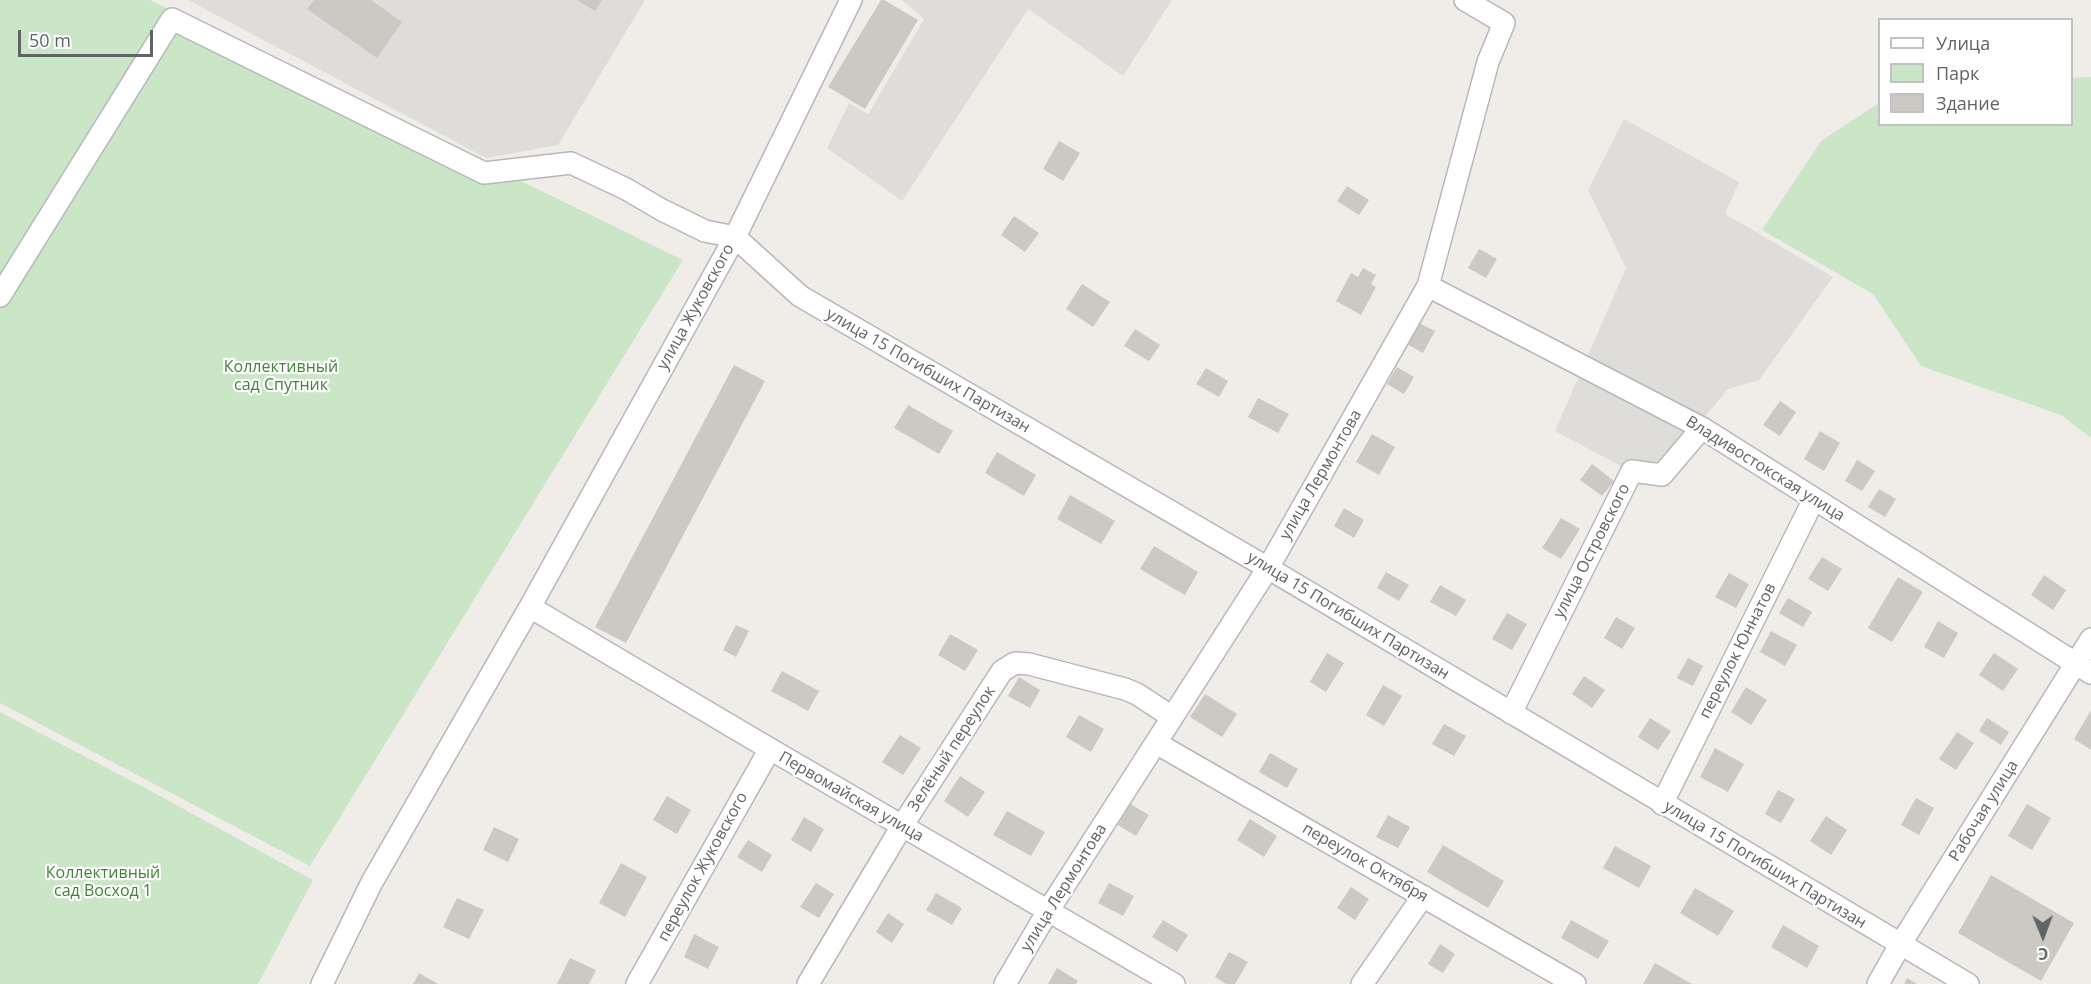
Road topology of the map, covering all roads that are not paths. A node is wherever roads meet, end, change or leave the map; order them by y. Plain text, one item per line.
1 (851, 0) edge
2 (1465, 0) edge
3 (735, 237) junction
4 (1428, 286) junction
5 (0, 296) edge
6 (1702, 428) junction
7 (1814, 499) junction
8 (1268, 568) junction
9 (530, 607) junction
10 (2091, 639) edge
11 (2084, 669) edge
12 (1511, 713) junction
13 (1172, 717) junction
14 (1156, 743) junction
15 (770, 749) junction
16 (1662, 804) junction
17 (902, 826) junction
18 (1423, 896) junction
19 (1048, 911) junction
20 (1900, 945) junction
21 (322, 984) edge
22 (638, 984) edge
23 (808, 984) edge
24 (1005, 984) edge
25 (1174, 984) edge
26 (1362, 984) edge
27 (1575, 984) edge
28 (1878, 984) edge
29 (1968, 984) edge

1 - 3 street, улица Жуковского
2 - 4 street, улица Лермонтова
3 - 5 street
3 - 8 street, улица 15 Погибших Партизан
3 - 9 street, улица Жуковского
4 - 6 street, Владивостокская улица
4 - 8 street, улица Лермонтова
6 - 7 street, Владивостокская улица
6 - 12 street, улица Островского
7 - 11 street, Владивостокская улица
7 - 16 street, переулок Юннатов
8 - 12 street, улица 15 Погибших Партизан
8 - 13 street, улица Лермонтова
9 - 15 street, Первомайская улица
9 - 21 street, улица Жуковского
10 - 11 street, Рабочая улица
11 - 20 street, Рабочая улица
12 - 16 street, улица 15 Погибших Партизан
13 - 14 street, улица Лермонтова
13 - 17 street, Зелёный переулок
14 - 18 street, переулок Октября
14 - 19 street, улица Лермонтова
15 - 17 street, Первомайская улица
15 - 22 street, переулок Жуковского
16 - 20 street, улица 15 Погибших Партизан
17 - 19 street, Первомайская улица
17 - 23 street, Зелёный переулок
18 - 26 street
18 - 27 street, переулок Октября
19 - 24 street, улица Лермонтова
19 - 25 street, Первомайская улица
20 - 28 street, Рабочая улица
20 - 29 street, улица 15 Погибших Партизан

